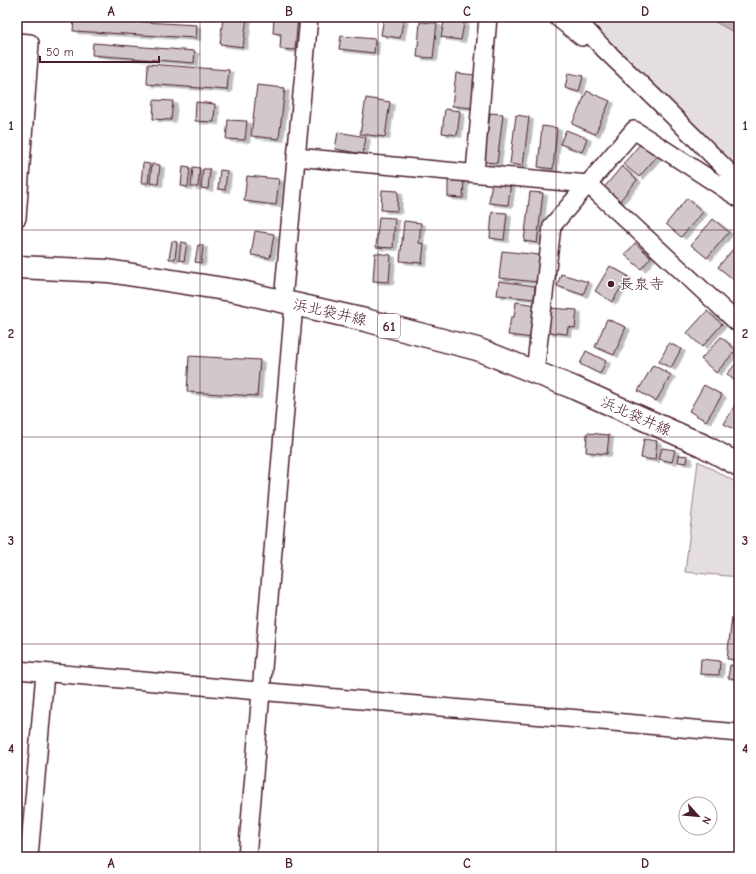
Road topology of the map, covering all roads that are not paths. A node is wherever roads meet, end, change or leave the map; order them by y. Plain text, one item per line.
1 (309, 17) edge
2 (488, 17) edge
3 (557, 17) edge
4 (574, 17) edge
5 (17, 42) edge
6 (603, 48) junction
7 (296, 157) junction
8 (475, 173) junction
9 (739, 182) edge
10 (588, 184) junction
11 (739, 198) edge
12 (17, 218) edge
13 (17, 267) edge
14 (289, 302) junction
15 (739, 324) edge
16 (535, 372) junction
17 (739, 465) edge
18 (17, 670) edge
19 (46, 673) junction
20 (261, 691) junction
21 (739, 733) edge
22 (29, 857) edge
23 (247, 857) edge

1 - 7 street
2 - 8 street
3 - 6 street
4 - 6 street
5 - 12 street
6 - 9 street
7 - 8 street
7 - 14 street
8 - 10 street
10 - 11 street
10 - 15 street
10 - 16 street
13 - 14 main road, 浜北袋井線 / 61
14 - 16 main road, 浜北袋井線 / 61
14 - 20 street
16 - 17 main road, 浜北袋井線 / 61
18 - 19 street
19 - 20 street
19 - 22 street
20 - 21 street
20 - 23 street

